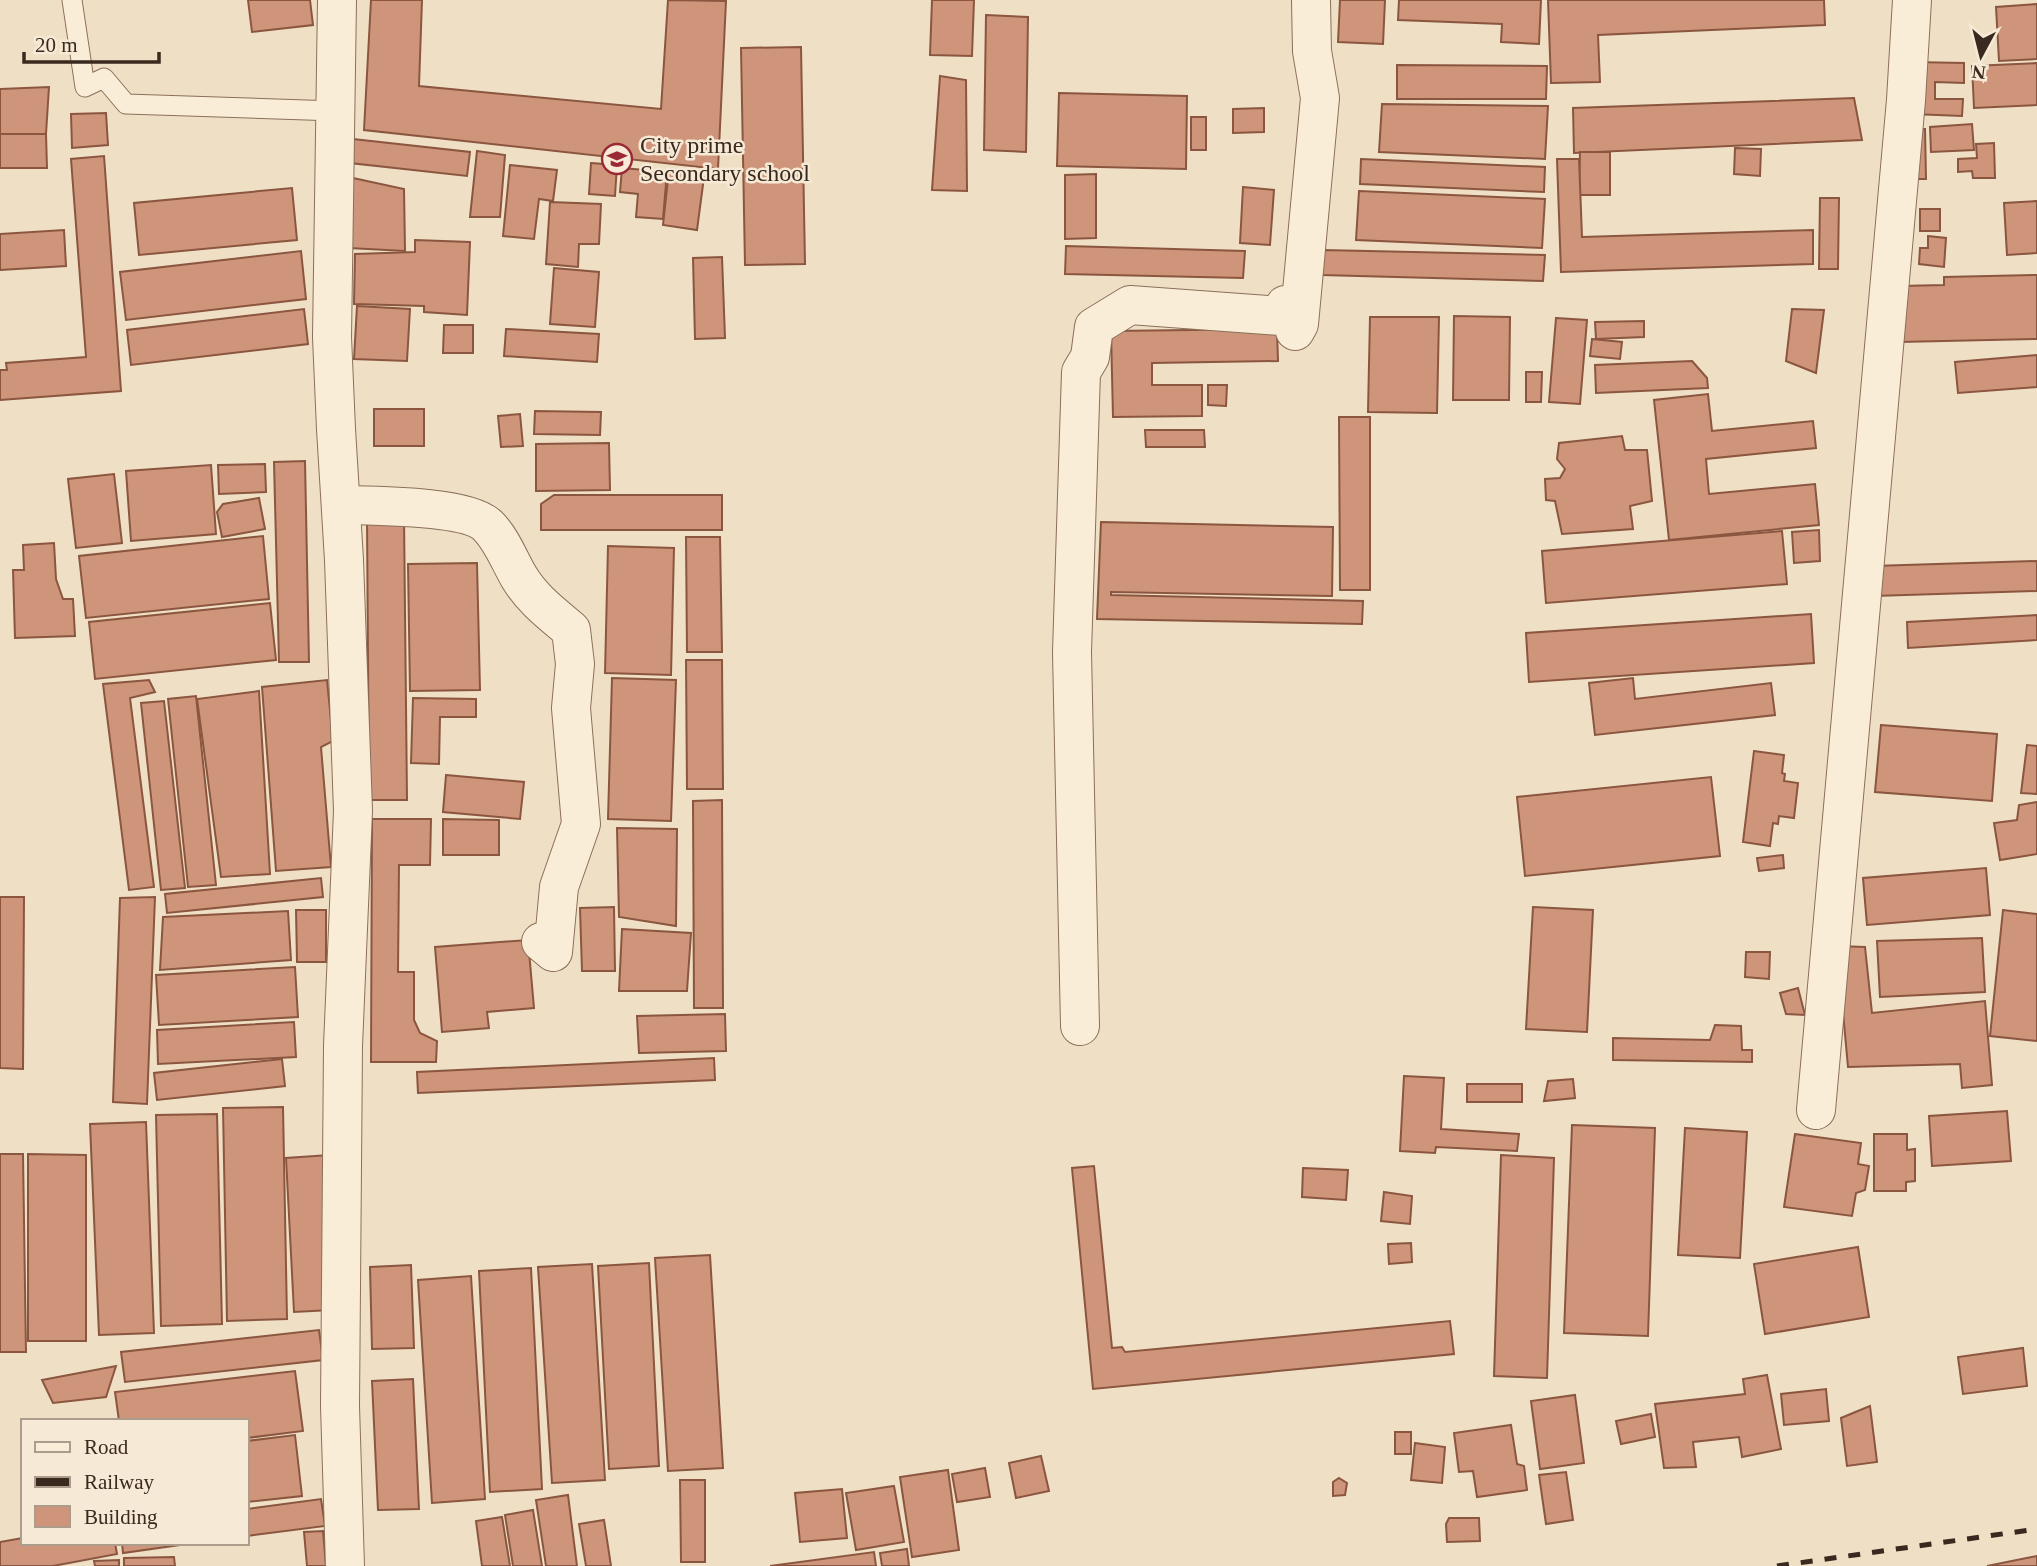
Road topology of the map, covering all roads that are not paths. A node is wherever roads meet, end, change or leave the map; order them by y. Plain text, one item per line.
1 (72, 0) edge
2 (338, 0) edge
3 (1311, 0) edge
4 (1912, 0) edge
5 (336, 111) junction
6 (341, 505) junction
7 (541, 942) dead end
8 (1080, 1026) dead end
9 (1816, 1110) dead end
10 (345, 1566) edge

1 - 5 lane
2 - 5 street
3 - 8 street
4 - 9 street
5 - 6 street
6 - 7 street
6 - 10 street

